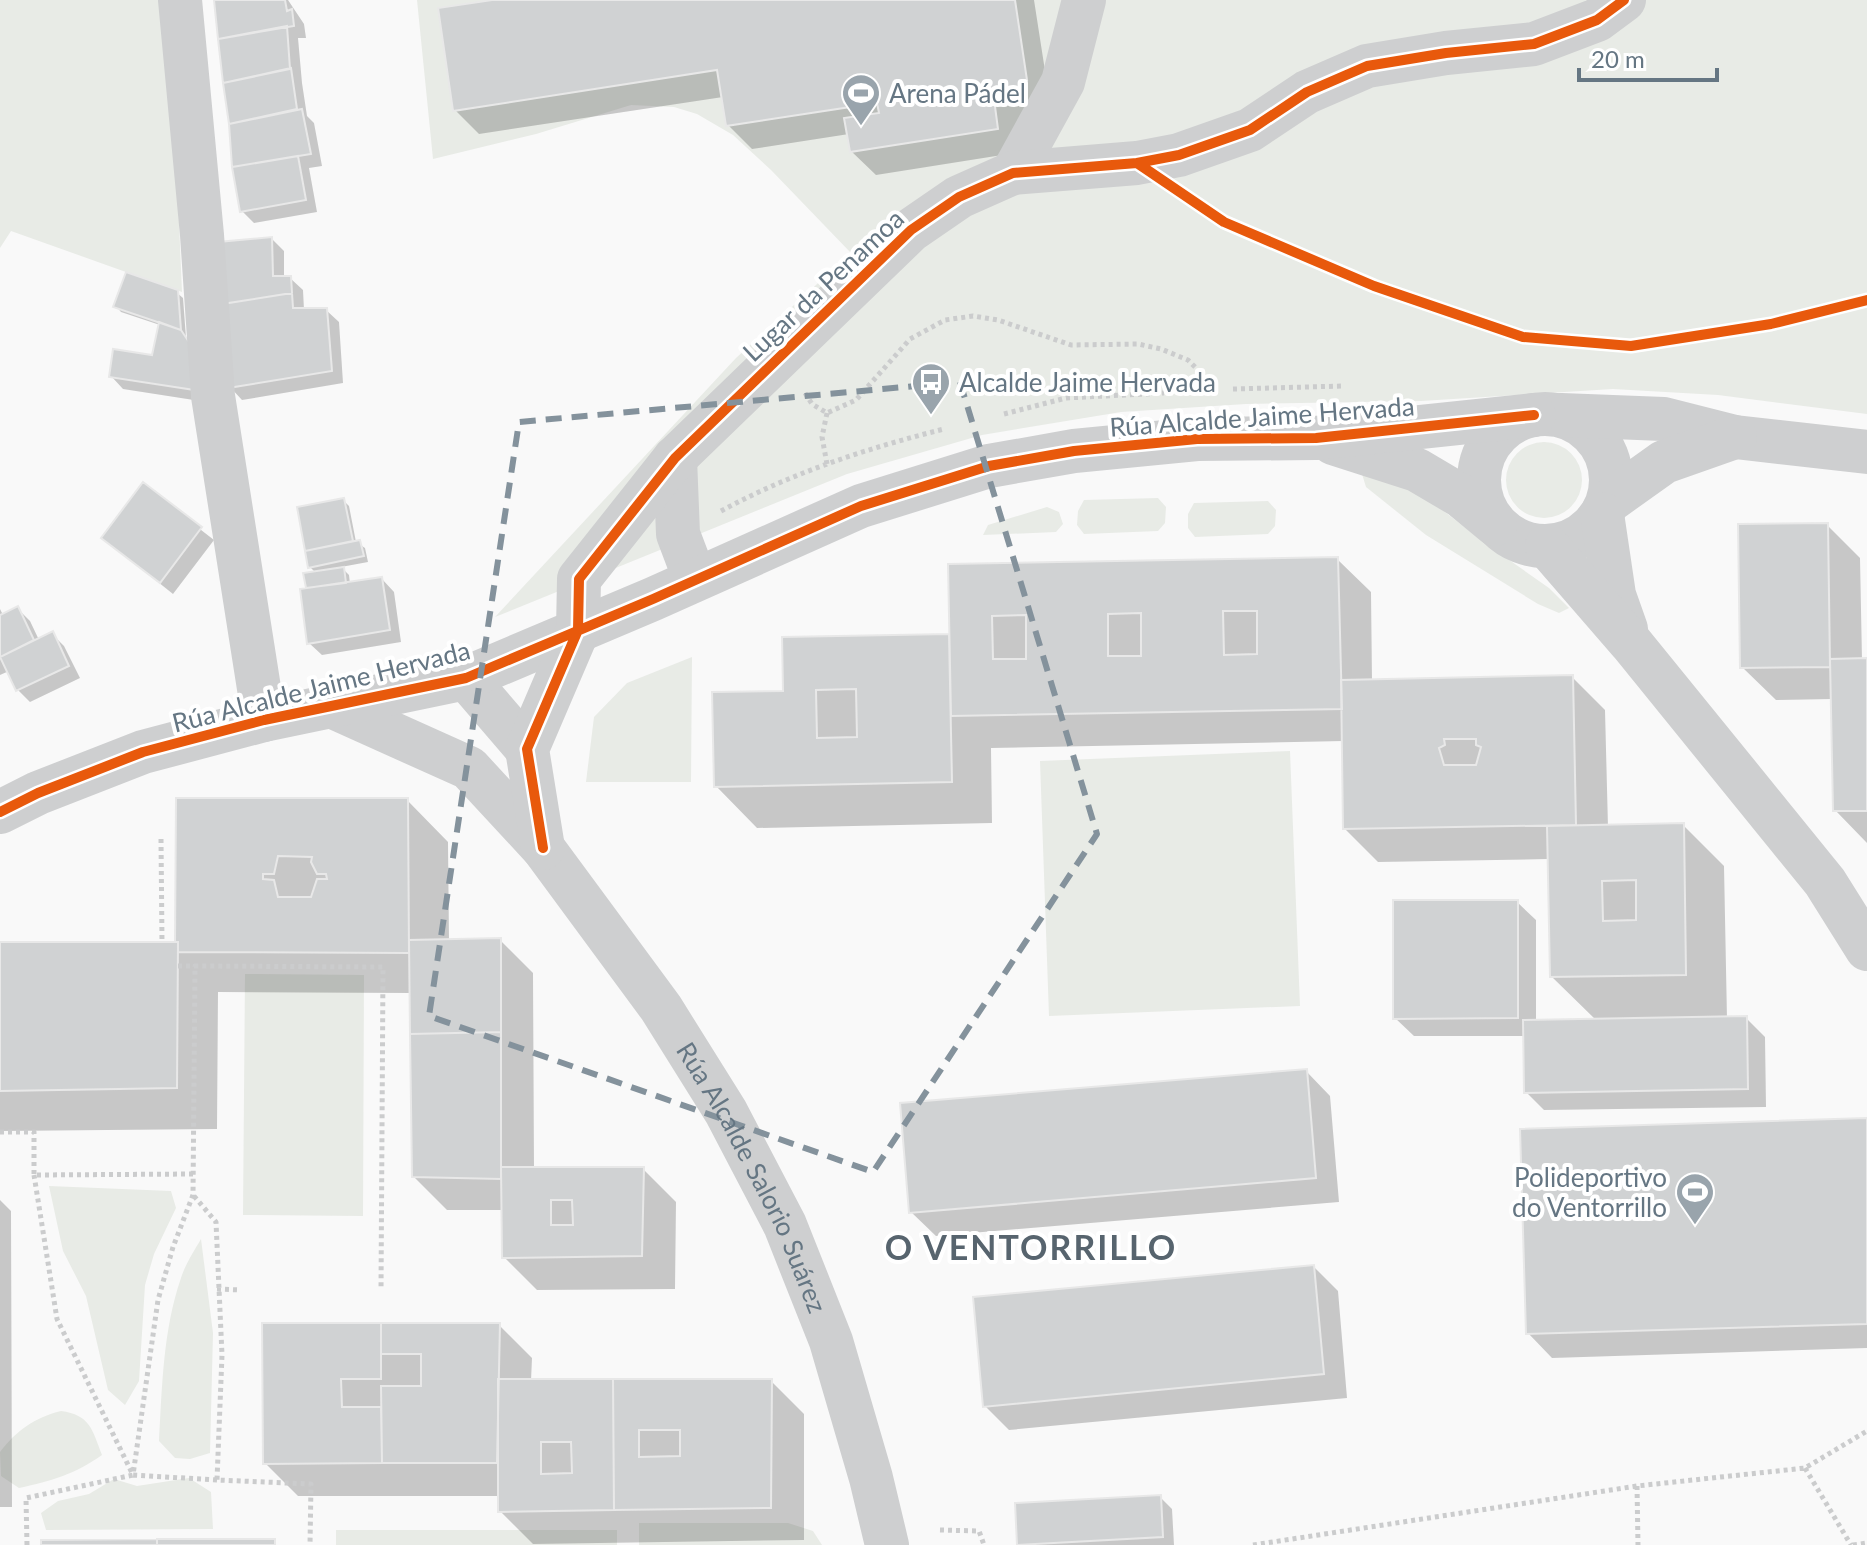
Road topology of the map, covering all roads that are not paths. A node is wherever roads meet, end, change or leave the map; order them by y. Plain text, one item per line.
1 (180, 0) edge
2 (1084, 0) edge
3 (1624, 0) edge
4 (1013, 173) junction
5 (1545, 415) junction
6 (1735, 437) junction
7 (1316, 438) junction
8 (1867, 452) edge
9 (675, 458) junction
10 (1605, 508) junction
11 (1497, 526) junction
12 (1547, 546) junction
13 (695, 579) junction
14 (578, 630) junction
15 (1631, 643) junction
16 (466, 678) junction
17 (331, 706) junction
18 (264, 720) junction
19 (527, 749) junction
20 (469, 768) junction
21 (0, 812) edge
22 (543, 848) junction
23 (1867, 949) edge
24 (887, 1545) edge

1 - 18 street
2 - 4 street
3 - 4 street, Lugar da Penamoa
4 - 9 street, Lugar da Penamoa
5 - 6 street, Rúa Alcalde Jaime Hervada
5 - 7 street, Rúa Alcalde Jaime Hervada
5 - 10 street
5 - 11 street
6 - 8 street, Rúa Alcalde Jaime Hervada
6 - 10 street, Rúa Alcalde Jaime Hervada
7 - 11 street, Rúa Alcalde Jaime Hervada
7 - 13 street, Rúa Alcalde Jaime Hervada
9 - 13 street
9 - 14 street, Lugar da Penamoa
10 - 12 street, Rúa Alcalde Jaime Hervada
10 - 15 street
11 - 12 street, Rúa Alcalde Jaime Hervada
12 - 15 street
13 - 14 street, Rúa Alcalde Jaime Hervada
14 - 16 street, Rúa Alcalde Jaime Hervada
14 - 19 street
15 - 23 street
16 - 17 street, Rúa Alcalde Jaime Hervada
16 - 19 street
16 - 20 street
17 - 18 street, Rúa Alcalde Jaime Hervada
17 - 20 street, Rúa Alcalde Salorio Suárez
18 - 21 street, Rúa Alcalde Jaime Hervada
19 - 22 street, Rúa Alcalde Salorio Suárez
20 - 22 street, Rúa Alcalde Salorio Suárez
22 - 24 street, Rúa Alcalde Salorio Suárez

